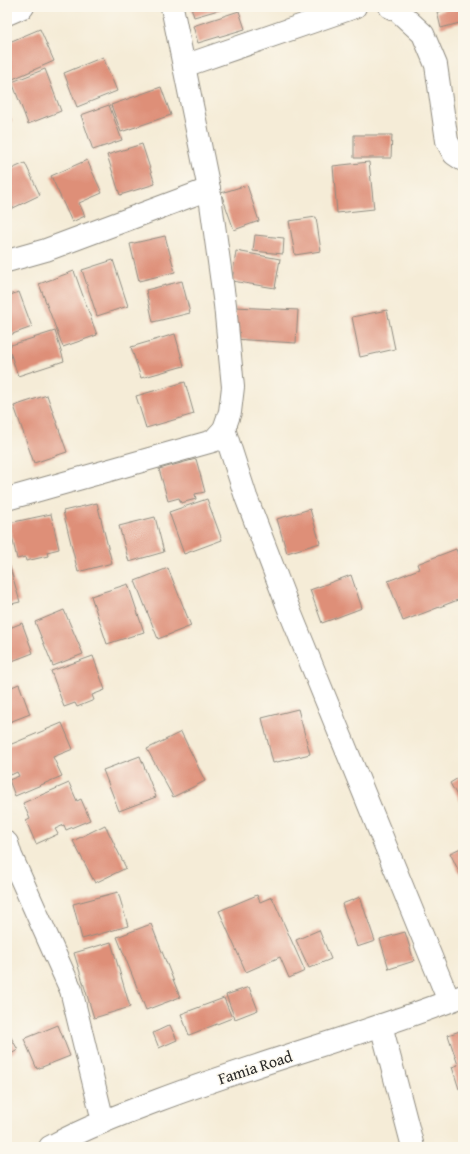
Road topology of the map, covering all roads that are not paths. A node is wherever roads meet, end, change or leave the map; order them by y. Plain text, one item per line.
1 (23, 7) edge
2 (172, 7) edge
3 (355, 7) edge
4 (390, 7) edge
5 (7, 14) edge
6 (184, 66) junction
7 (463, 160) edge
8 (209, 189) junction
9 (7, 261) edge
10 (224, 429) junction
11 (7, 499) edge
12 (8, 852) edge
13 (456, 998) edge
14 (381, 1025) junction
15 (103, 1121) junction
16 (50, 1147) edge
17 (413, 1147) edge

1 - 5 street
2 - 6 street
3 - 6 street
4 - 7 street
6 - 8 street
8 - 9 street
8 - 10 street
10 - 11 street
10 - 13 street
12 - 15 street
13 - 14 street, Famia Road
14 - 15 street, Famia Road
14 - 17 street
15 - 16 street, Famia Road

